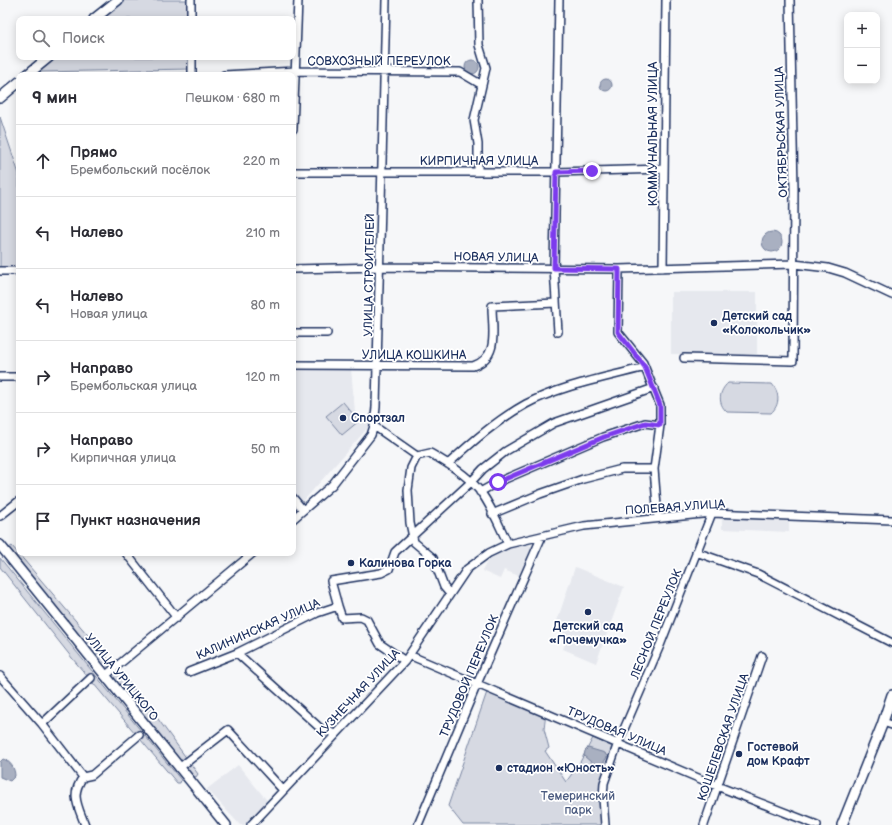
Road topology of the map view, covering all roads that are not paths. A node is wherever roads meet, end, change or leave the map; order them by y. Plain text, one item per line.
1 (191, 0) edge
2 (298, 0) edge
3 (386, 0) edge
4 (478, 0) edge
5 (559, 0) edge
6 (666, 0) edge
7 (790, 0) edge
8 (114, 1) edge
9 (97, 16) edge
10 (191, 16) edge
11 (44, 60) edge
12 (192, 60) edge
13 (30, 72) edge
14 (192, 72) edge
15 (296, 72) joint
16 (384, 72) junction
17 (16, 85) edge
18 (482, 85) junction
19 (0, 98) edge
20 (664, 168) junction
21 (296, 172) edge
22 (382, 172) junction
23 (478, 172) junction
24 (556, 172) junction
25 (794, 264) junction
26 (380, 267) junction
27 (554, 268) junction
28 (663, 268) junction
29 (296, 269) edge
30 (619, 269) junction
31 (0, 271) edge
32 (16, 271) edge
33 (892, 295) edge
34 (556, 303) junction
35 (558, 332) dead end
36 (296, 333) edge
37 (326, 333) dead end
38 (684, 358) dead end
39 (296, 365) edge
40 (377, 366) junction
41 (645, 367) junction
42 (0, 377) edge
43 (16, 377) edge
44 (654, 388) junction
45 (660, 425) junction
46 (374, 426) junction
47 (417, 456) junction
48 (448, 464) junction
49 (654, 469) junction
50 (471, 482) junction
51 (480, 492) junction
52 (296, 502) edge
53 (16, 503) edge
54 (303, 510) junction
55 (712, 513) junction
56 (492, 514) junction
57 (0, 516) edge
58 (296, 516) edge
59 (658, 518) junction
60 (892, 520) edge
61 (542, 536) junction
62 (413, 537) junction
63 (508, 544) junction
64 (0, 545) edge
65 (696, 552) junction
66 (489, 553) joint
67 (128, 556) edge
68 (249, 556) edge
69 (450, 594) junction
70 (338, 606) junction
71 (177, 618) junction
72 (892, 643) edge
73 (237, 653) junction
74 (762, 656) dead end
75 (407, 658) junction
76 (189, 672) dead end
77 (0, 676) edge
78 (106, 676) junction
79 (92, 678) dead end
80 (477, 684) junction
81 (892, 695) edge
82 (888, 723) edge
83 (42, 724) junction
84 (335, 734) junction
85 (139, 735) dead end
86 (618, 743) junction
87 (179, 768) junction
88 (83, 776) junction
89 (717, 786) junction
90 (282, 789) junction
91 (85, 825) edge
92 (226, 825) edge
93 (251, 825) edge
94 (418, 825) edge
95 (605, 825) edge
96 (704, 825) edge
97 (817, 825) edge
98 (842, 825) edge

1 - 10 street
2 - 15 street
3 - 16 street, УЛИЦА СТРОИТЕЛЕЙ
4 - 18 street
5 - 24 street
6 - 20 street, КОММУНАЛЬНАЯ УЛИЦА
7 - 25 street, ОКТЯБРЬСКАЯ УЛИЦА
8 - 9 main road
11 - 13 main road
12 - 14 street
15 - 16 street, СОВХОЗНЫЙ ПЕРЕУЛОК
16 - 18 street, СОВХОЗНЫЙ ПЕРЕУЛОК
16 - 22 street, УЛИЦА СТРОИТЕЛЕЙ
17 - 19 main road
18 - 23 street
20 - 24 street, КИРПИЧНАЯ УЛИЦА
20 - 28 street, КОММУНАЛЬНАЯ УЛИЦА
21 - 22 street, КИРПИЧНАЯ УЛИЦА
22 - 23 street, КИРПИЧНАЯ УЛИЦА
22 - 26 street, УЛИЦА СТРОИТЕЛЕЙ
23 - 24 street, КИРПИЧНАЯ УЛИЦА
24 - 27 street
25 - 28 street, НОВАЯ УЛИЦА
25 - 33 street, НОВАЯ УЛИЦА
25 - 38 street
26 - 27 street, НОВАЯ УЛИЦА
26 - 29 street, НОВАЯ УЛИЦА
26 - 40 street, УЛИЦА СТРОИТЕЛЕЙ
27 - 30 street, НОВАЯ УЛИЦА
27 - 34 street
28 - 30 street, НОВАЯ УЛИЦА
30 - 41 street
31 - 32 street
34 - 35 street
34 - 40 street, УЛИЦА КОШКИНА
36 - 37 street
39 - 40 street, УЛИЦА КОШКИНА
40 - 46 street, УЛИЦА СТРОИТЕЛЕЙ
41 - 44 street
41 - 48 street
42 - 43 street
44 - 45 street
44 - 50 street
45 - 49 street
45 - 51 street
46 - 47 street
46 - 54 street, УЛИЦА СТРОИТЕЛЕЙ
47 - 48 street
47 - 62 street
48 - 50 street
49 - 56 street
49 - 59 street
50 - 51 street
50 - 62 street
51 - 56 street
52 - 54 street
53 - 57 street
54 - 58 street, УЛИЦА СТРОИТЕЛЕЙ
55 - 59 street, ПОЛЕВАЯ УЛИЦА
55 - 60 street, ПОЛЕВАЯ УЛИЦА
55 - 65 street, ЛЕСНОЙ ПЕРЕУЛОК
56 - 63 street
59 - 61 street, ПОЛЕВАЯ УЛИЦА
61 - 63 street, ПОЛЕВАЯ УЛИЦА
61 - 80 street, ТРУДОВОЙ ПЕРЕУЛОК
62 - 69 street
62 - 70 street
63 - 66 street, ПОЛЕВАЯ УЛИЦА
64 - 78 main road, УЛИЦА УРИЦКОГО
65 - 72 street
65 - 86 street, ЛЕСНОЙ ПЕРЕУЛОК
66 - 69 street, КУЗНЕЧНАЯ УЛИЦА
67 - 71 street
68 - 71 street
69 - 75 street, КУЗНЕЧНАЯ УЛИЦА
70 - 73 street, КАЛИНИНСКАЯ УЛИЦА
70 - 75 street, КАЛИНИНСКАЯ УЛИЦА
71 - 78 street
73 - 76 street, КАЛИНИНСКАЯ УЛИЦА
73 - 84 street
74 - 89 street, КОШЕЛЕВСКАЯ УЛИЦА
75 - 80 street, ТРУДОВАЯ УЛИЦА
75 - 84 street, КУЗНЕЧНАЯ УЛИЦА
77 - 83 street
78 - 87 main road, УЛИЦА УРИЦКОГО
79 - 83 street
80 - 86 street, ТРУДОВАЯ УЛИЦА
80 - 94 street, ТРУДОВОЙ ПЕРЕУЛОК
81 - 82 main road
82 - 98 main road
83 - 88 street
84 - 90 street, КУЗНЕЧНАЯ УЛИЦА
85 - 88 street
86 - 89 street, ТРУДОВАЯ УЛИЦА
86 - 95 street, ЛЕСНОЙ ПЕРЕУЛОК
87 - 90 street
87 - 92 main road, УЛИЦА УРИЦКОГО
88 - 91 street
89 - 96 street, КОШЕЛЕВСКАЯ УЛИЦА
89 - 97 street, ТРУДОВАЯ УЛИЦА
90 - 93 street, КУЗНЕЧНАЯ УЛИЦА

